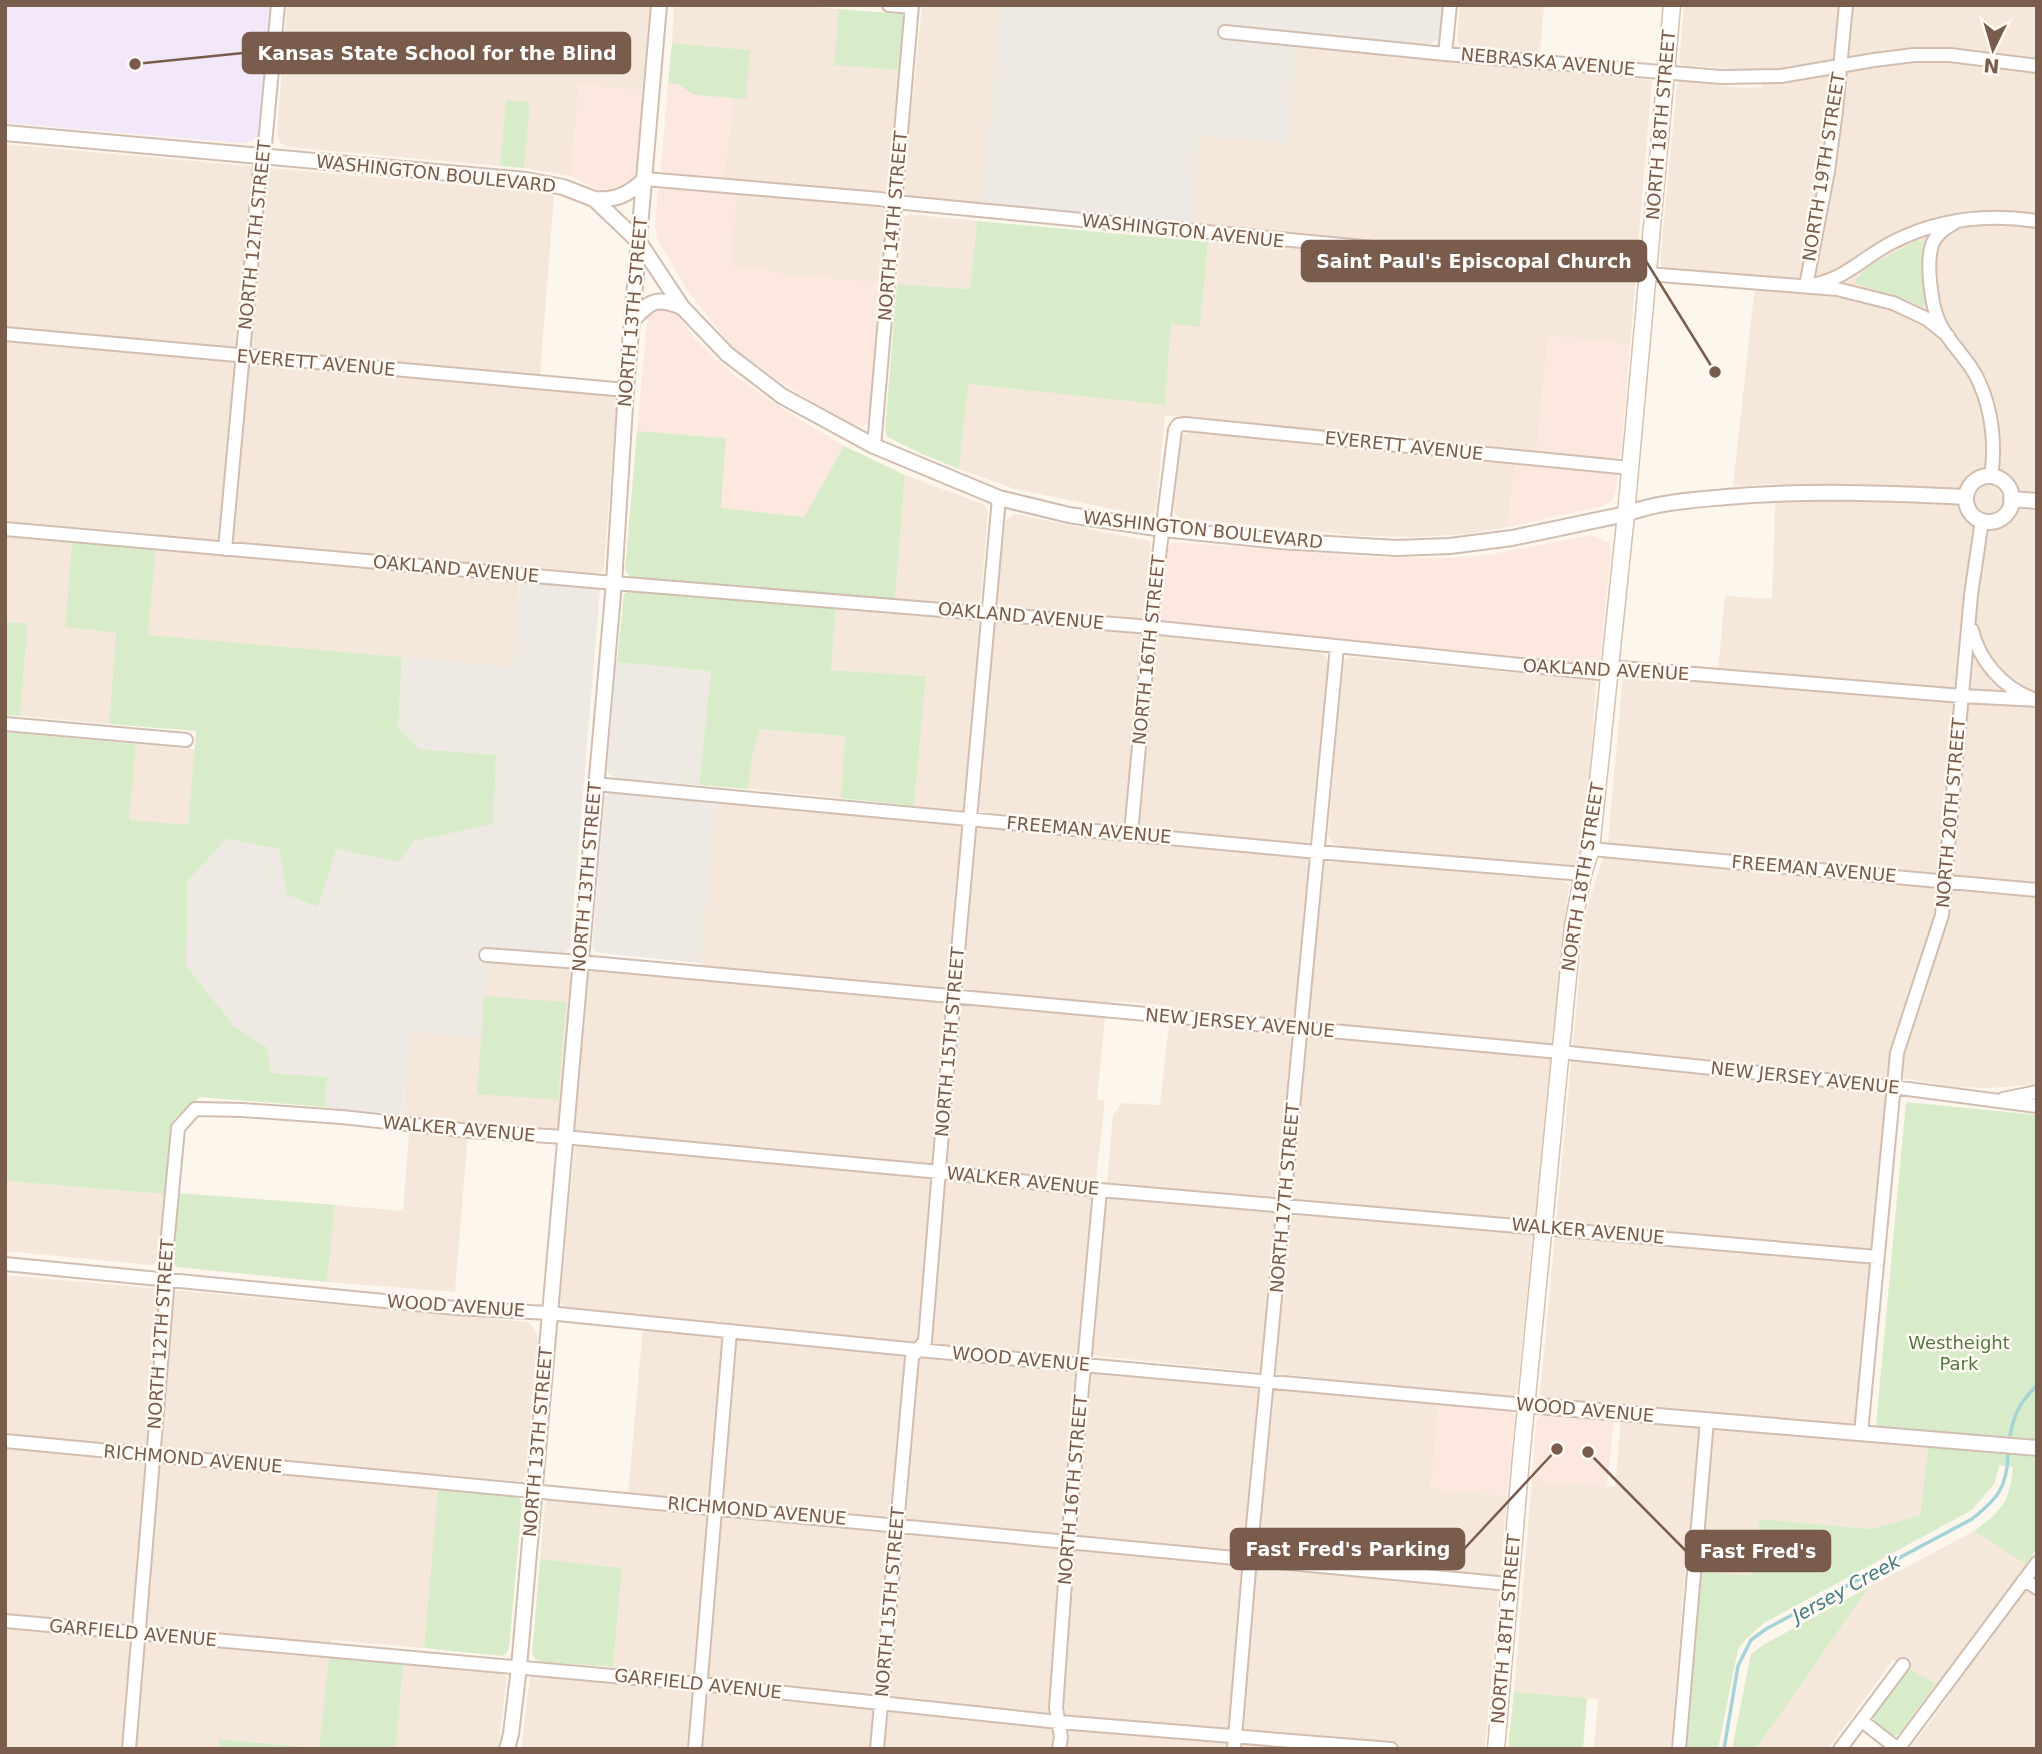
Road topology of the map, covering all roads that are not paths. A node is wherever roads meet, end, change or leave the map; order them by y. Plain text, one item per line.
1 (278, 5) edge
2 (659, 5) edge
3 (889, 5) edge
4 (1450, 5) edge
5 (1672, 5) edge
6 (1846, 5) edge
7 (912, 6) edge
8 (1225, 32) dead end
9 (1446, 54) junction
10 (1840, 66) junction
11 (2037, 66) edge
12 (1666, 73) junction
13 (5, 133) edge
14 (261, 156) junction
15 (645, 179) junction
16 (594, 200) junction
17 (895, 202) junction
18 (1971, 217) junction
19 (2037, 221) edge
20 (639, 242) junction
21 (1648, 275) junction
22 (1806, 286) junction
23 (682, 307) junction
24 (632, 321) junction
25 (5, 334) edge
26 (1948, 337) junction
27 (242, 356) junction
28 (626, 390) junction
29 (1178, 425) joint
30 (874, 446) junction
31 (1630, 468) junction
32 (1991, 476) junction
33 (1966, 497) junction
34 (999, 498) junction
35 (2011, 499) junction
36 (2037, 502) edge
37 (1626, 514) junction
38 (1982, 520) junction
39 (5, 529) edge
40 (1163, 529) junction
41 (225, 549) junction
42 (614, 583) junction
43 (1971, 595) junction
44 (988, 614) junction
45 (1150, 627) junction
46 (1337, 648) junction
47 (1610, 670) junction
48 (1962, 696) junction
49 (2037, 700) edge
50 (5, 724) edge
51 (186, 740) dead end
52 (595, 784) junction
53 (971, 820) junction
54 (1131, 833) junction
55 (1591, 849) junction
56 (1317, 852) junction
57 (1583, 874) junction
58 (1947, 881) junction
59 (2037, 890) edge
60 (486, 956) dead end
61 (580, 962) junction
62 (954, 996) junction
63 (1301, 1027) junction
64 (1560, 1052) junction
65 (1893, 1087) junction
66 (2037, 1092) edge
67 (1993, 1101) junction
68 (2037, 1106) edge
69 (178, 1128) joint
70 (564, 1137) junction
71 (940, 1172) junction
72 (1100, 1190) junction
73 (1284, 1205) junction
74 (1544, 1227) junction
75 (1877, 1257) junction
76 (5, 1264) edge
77 (164, 1278) junction
78 (548, 1313) junction
79 (730, 1331) junction
80 (918, 1350) junction
81 (1084, 1364) junction
82 (1268, 1381) junction
83 (1526, 1405) junction
84 (1707, 1420) junction
85 (1861, 1433) junction
86 (5, 1441) edge
87 (2037, 1448) edge
88 (153, 1456) junction
89 (534, 1490) junction
90 (714, 1508) junction
91 (897, 1524) junction
92 (1068, 1541) junction
93 (1250, 1558) junction
94 (2037, 1563) edge
95 (2024, 1580) junction
96 (1509, 1584) junction
97 (2037, 1588) edge
98 (5, 1621) edge
99 (139, 1634) junction
100 (1903, 1665) dead end
101 (519, 1667) junction
102 (701, 1684) junction
103 (881, 1702) junction
104 (1861, 1721) junction
105 (1059, 1722) junction
106 (1236, 1735) junction
107 (1328, 1746) edge
108 (129, 1749) edge
109 (507, 1749) edge
110 (695, 1749) edge
111 (877, 1749) edge
112 (1059, 1749) edge
113 (1234, 1749) edge
114 (1391, 1749) edge
115 (1496, 1749) edge
116 (1679, 1749) edge
117 (1840, 1749) edge
118 (1898, 1749) edge

1 - 14 street, NORTH 12TH STREET
2 - 15 street, NORTH 13TH STREET
3 - 7 street
4 - 9 street
5 - 12 main road, NORTH 18TH STREET
6 - 10 street, NORTH 19TH STREET
7 - 17 street, NORTH 14TH STREET
8 - 9 street, NEBRASKA AVENUE
9 - 12 street, NEBRASKA AVENUE
10 - 11 street, NEBRASKA AVENUE
10 - 12 street, NEBRASKA AVENUE
10 - 22 street, NORTH 19TH STREET
12 - 21 main road, NORTH 18TH STREET
13 - 14 street, WASHINGTON BOULEVARD
14 - 16 street, WASHINGTON BOULEVARD
14 - 27 street, NORTH 12TH STREET
15 - 16 street
15 - 17 street, WASHINGTON AVENUE
15 - 20 street, NORTH 13TH STREET
16 - 20 street, WASHINGTON BOULEVARD
17 - 21 street, WASHINGTON AVENUE
17 - 30 street, NORTH 14TH STREET
18 - 19 street, WASHINGTON AVENUE
18 - 22 street, WASHINGTON AVENUE
18 - 26 street
20 - 23 street, WASHINGTON BOULEVARD
20 - 24 street, NORTH 13TH STREET
21 - 22 street, WASHINGTON AVENUE
21 - 31 main road, NORTH 18TH STREET
22 - 26 street, WASHINGTON AVENUE
23 - 24 street
23 - 30 street, WASHINGTON BOULEVARD
24 - 28 street, NORTH 13TH STREET
25 - 27 street, EVERETT AVENUE
26 - 32 street
27 - 28 street, EVERETT AVENUE
27 - 41 street, NORTH 12TH STREET
28 - 42 street, NORTH 13TH STREET
29 - 31 street, EVERETT AVENUE
29 - 40 street, NORTH 16TH STREET
30 - 34 street, WASHINGTON BOULEVARD
31 - 37 main road, NORTH 18TH STREET
32 - 33 street
32 - 35 street
33 - 37 street, WASHINGTON BOULEVARD
33 - 38 street
34 - 40 street, WASHINGTON BOULEVARD
34 - 44 street, NORTH 15TH STREET
35 - 36 street
35 - 38 street
37 - 40 street, WASHINGTON BOULEVARD
37 - 47 main road, NORTH 18TH STREET
38 - 43 street, NORTH 20TH STREET
39 - 41 street, OAKLAND AVENUE
40 - 45 street, NORTH 16TH STREET
41 - 42 street, OAKLAND AVENUE
42 - 44 street, OAKLAND AVENUE
42 - 52 street, NORTH 13TH STREET
43 - 48 street, NORTH 20TH STREET
43 - 49 street, OAKLAND AVENUE
44 - 45 street, OAKLAND AVENUE
44 - 53 street, NORTH 15TH STREET
45 - 46 street, OAKLAND AVENUE
45 - 54 street, NORTH 16TH STREET
46 - 47 street, OAKLAND AVENUE
46 - 56 street, NORTH 17TH STREET
47 - 48 street, OAKLAND AVENUE
47 - 55 main road, NORTH 18TH STREET
48 - 49 street, OAKLAND AVENUE
48 - 58 street, NORTH 20TH STREET
50 - 51 street
52 - 53 street, FREEMAN AVENUE
52 - 61 street, NORTH 13TH STREET
53 - 54 street, FREEMAN AVENUE
53 - 62 street, NORTH 15TH STREET
54 - 56 street, FREEMAN AVENUE
55 - 57 main road, NORTH 18TH STREET
55 - 58 street, FREEMAN AVENUE
56 - 57 street, FREEMAN AVENUE
56 - 63 street, NORTH 17TH STREET
57 - 64 main road, NORTH 18TH STREET
58 - 59 street, FREEMAN AVENUE
58 - 65 street, NORTH 20TH STREET
60 - 61 street, NEW JERSEY AVENUE
61 - 62 street, NEW JERSEY AVENUE
61 - 70 street, NORTH 13TH STREET
62 - 63 street, NEW JERSEY AVENUE
62 - 71 street, NORTH 15TH STREET
63 - 64 street, NEW JERSEY AVENUE
63 - 73 street, NORTH 17TH STREET
64 - 65 street, NEW JERSEY AVENUE
64 - 74 main road, NORTH 18TH STREET
65 - 67 street, NEW JERSEY AVENUE
65 - 75 street, NORTH 20TH STREET
66 - 67 street, NEW JERSEY AVENUE
67 - 68 street, NEW JERSEY AVENUE
69 - 70 street, WALKER AVENUE
69 - 77 street, NORTH 12TH STREET
70 - 71 street, WALKER AVENUE
70 - 78 street, NORTH 13TH STREET
71 - 72 street, WALKER AVENUE
71 - 80 street, NORTH 15TH STREET
72 - 73 street, WALKER AVENUE
72 - 81 street, NORTH 16TH STREET
73 - 74 street, WALKER AVENUE
73 - 82 street, NORTH 17TH STREET
74 - 75 street, WALKER AVENUE
74 - 83 main road, NORTH 18TH STREET
75 - 85 street, NORTH 20TH STREET
76 - 77 street, WOOD AVENUE
77 - 78 street, WOOD AVENUE
77 - 88 street, NORTH 12TH STREET
78 - 79 street, WOOD AVENUE
78 - 89 street, NORTH 13TH STREET
79 - 80 street, WOOD AVENUE
79 - 90 street
80 - 81 street, WOOD AVENUE
80 - 91 street, NORTH 15TH STREET
81 - 82 street, WOOD AVENUE
81 - 92 street, NORTH 16TH STREET
82 - 83 street, WOOD AVENUE
82 - 93 street, NORTH 17TH STREET
83 - 84 street, WOOD AVENUE
83 - 96 main road, NORTH 18TH STREET
84 - 85 street, WOOD AVENUE
84 - 116 street
85 - 87 street, WOOD AVENUE
86 - 88 street, RICHMOND AVENUE
88 - 89 street, RICHMOND AVENUE
88 - 99 street, NORTH 12TH STREET
89 - 90 street, RICHMOND AVENUE
89 - 101 street, NORTH 13TH STREET
90 - 91 street, RICHMOND AVENUE
90 - 102 street
91 - 92 street, RICHMOND AVENUE
91 - 103 street, NORTH 15TH STREET
92 - 93 street, RICHMOND AVENUE
92 - 105 street, NORTH 16TH STREET
93 - 96 street, RICHMOND AVENUE
93 - 106 street, NORTH 17TH STREET
94 - 95 street
95 - 97 street
95 - 118 street
96 - 115 main road, NORTH 18TH STREET
98 - 99 street, GARFIELD AVENUE
99 - 101 street, GARFIELD AVENUE
99 - 108 street, NORTH 12TH STREET
100 - 104 street
101 - 102 street, GARFIELD AVENUE
101 - 109 street, NORTH 13TH STREET
102 - 103 street, GARFIELD AVENUE
102 - 110 street
103 - 105 street, GARFIELD AVENUE
103 - 111 street, NORTH 15TH STREET
104 - 117 street
104 - 118 street
105 - 106 street, GARFIELD AVENUE
105 - 112 street, NORTH 16TH STREET
106 - 107 street, GARFIELD AVENUE
106 - 113 street, NORTH 17TH STREET
107 - 114 street, GARFIELD AVENUE

